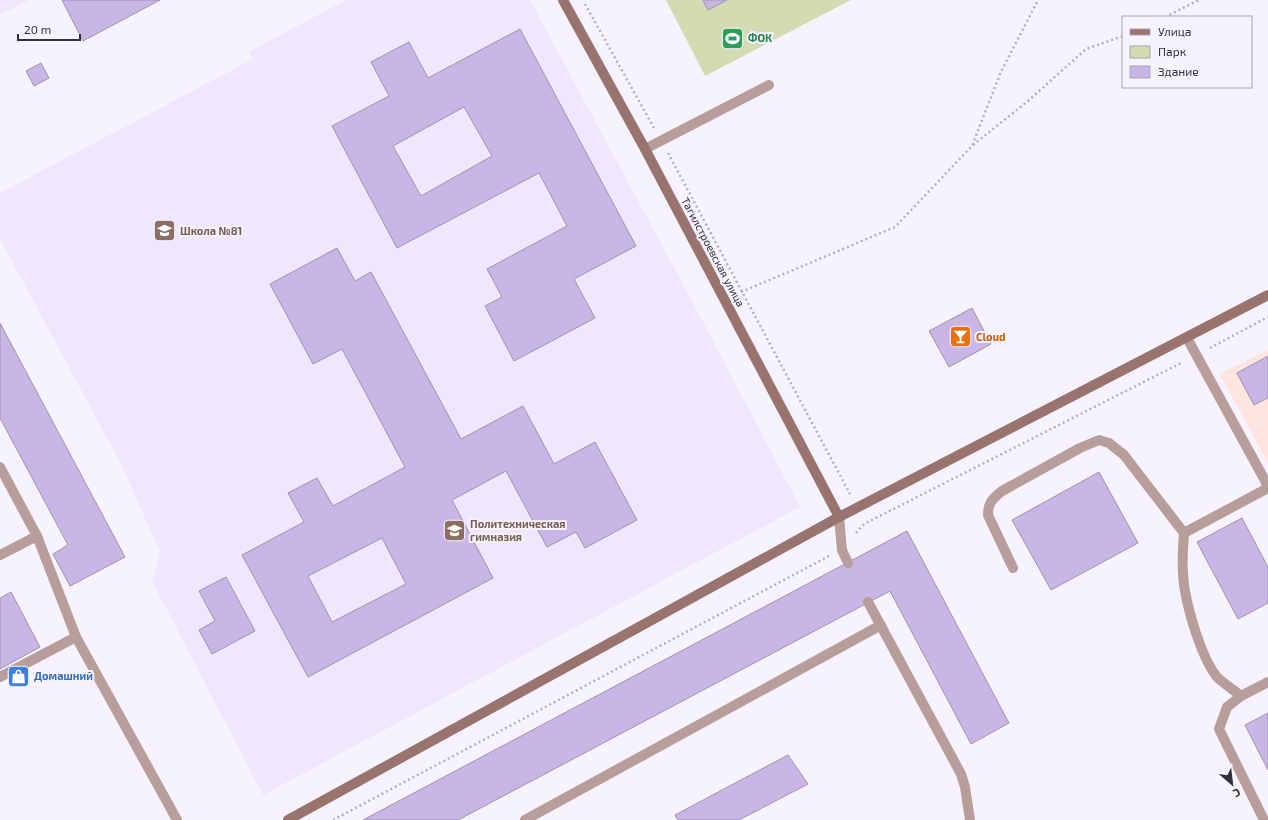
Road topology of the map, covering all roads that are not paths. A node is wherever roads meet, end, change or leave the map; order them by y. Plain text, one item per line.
1 (563, 0) edge
2 (770, 85) dead end
3 (645, 149) junction
4 (1268, 295) edge
5 (1187, 338) junction
6 (0, 467) edge
7 (1268, 487) edge
8 (839, 517) junction
9 (1184, 533) junction
10 (38, 536) junction
11 (0, 555) edge
12 (848, 563) dead end
13 (1013, 568) dead end
14 (868, 602) dead end
15 (881, 625) junction
16 (76, 637) junction
17 (0, 677) edge
18 (1268, 682) edge
19 (1241, 696) junction
20 (177, 820) edge
21 (288, 820) edge
22 (525, 820) edge
23 (970, 820) edge
24 (1264, 820) edge

1 - 3 street, Тагилстроевская улица
2 - 3 lane
3 - 8 street, Тагилстроевская улица
4 - 5 street
5 - 7 lane
5 - 8 street
6 - 10 lane
7 - 9 lane
8 - 12 lane
8 - 21 street
9 - 13 lane
9 - 19 lane
10 - 11 lane
10 - 16 lane
14 - 15 lane
15 - 22 lane
15 - 23 lane
16 - 17 lane
16 - 20 lane
18 - 19 lane
19 - 24 lane

